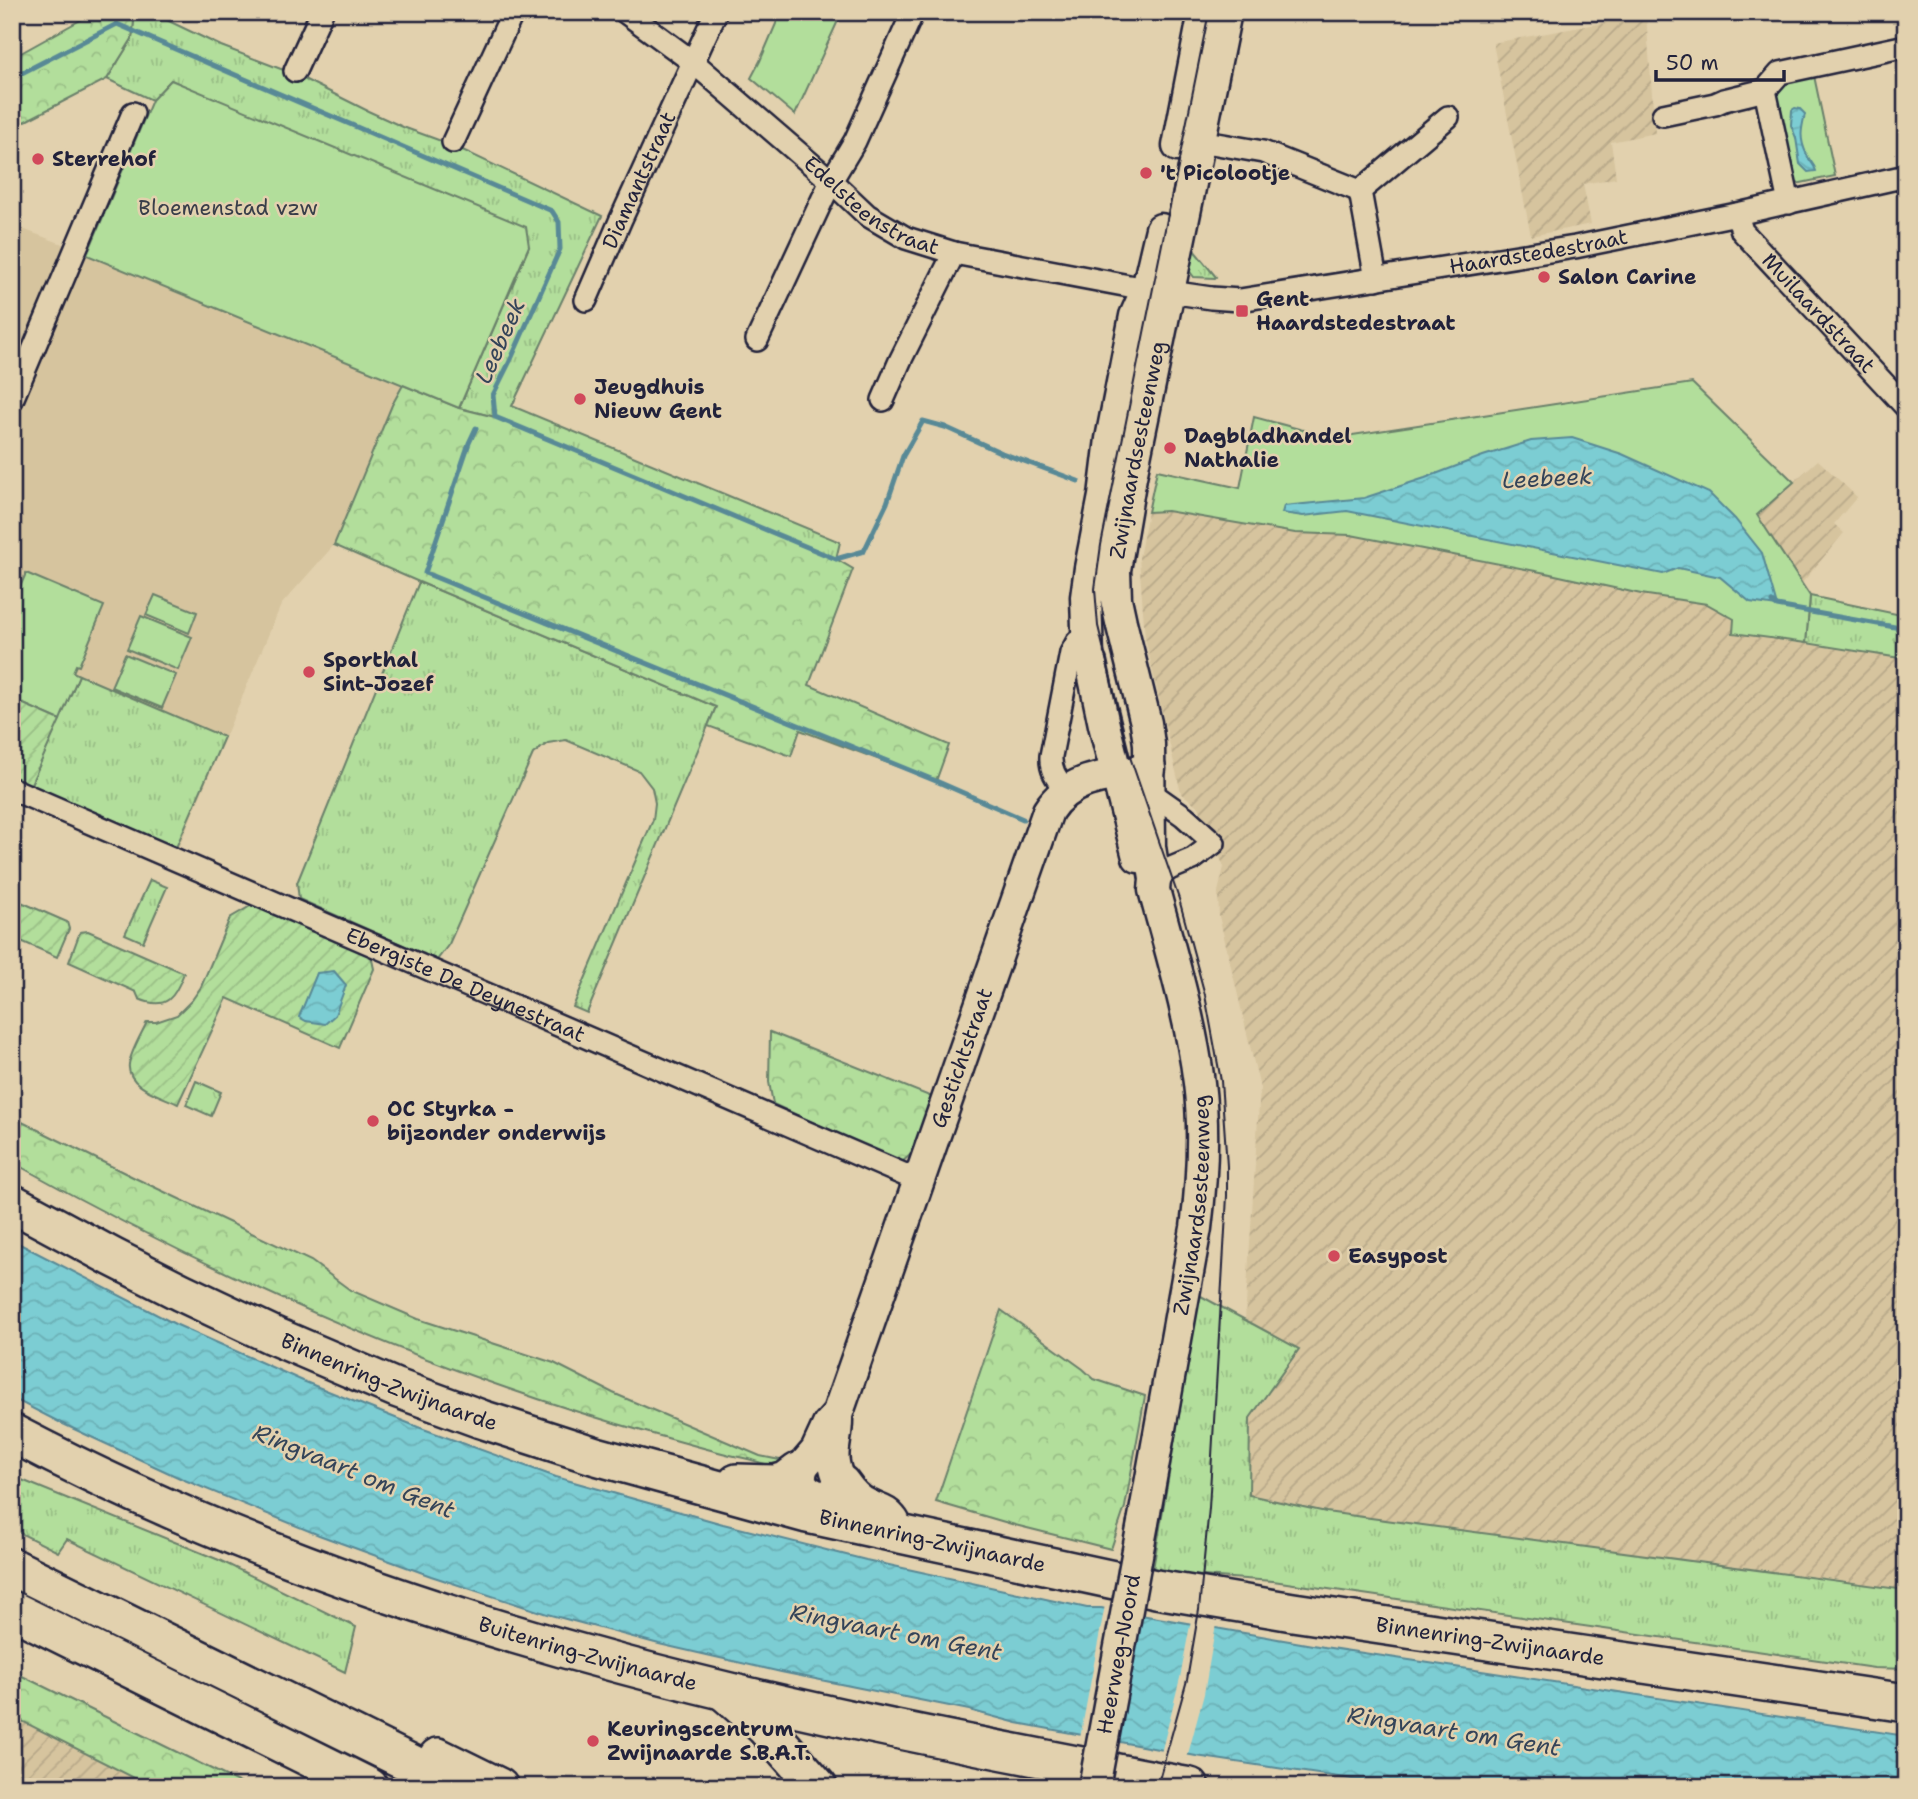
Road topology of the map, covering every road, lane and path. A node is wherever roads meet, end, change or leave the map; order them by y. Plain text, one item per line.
1 (322, 12) edge
2 (513, 12) edge
3 (625, 12) edge
4 (716, 12) edge
5 (913, 12) edge
6 (1204, 12) edge
7 (1226, 12) edge
8 (1906, 46) edge
9 (693, 62) junction
10 (295, 71) dead end
11 (1765, 90) junction
12 (133, 113) dead end
13 (1663, 115) dead end
14 (1448, 117) dead end
15 (1199, 141) junction
16 (453, 142) dead end
17 (1906, 176) edge
18 (831, 180) junction
19 (1360, 191) junction
20 (1789, 203) junction
21 (1737, 214) junction
22 (954, 253) junction
23 (1376, 279) junction
24 (1158, 290) junction
25 (586, 300) dead end
26 (757, 340) dead end
27 (12, 400) edge
28 (883, 400) dead end
29 (1906, 407) edge
30 (1087, 634) junction
31 (1116, 775) junction
32 (1149, 780) junction
33 (12, 789) edge
34 (1066, 791) junction
35 (1154, 890) junction
36 (919, 1181) junction
37 (12, 1203) edge
38 (837, 1415) junction
39 (12, 1433) edge
40 (799, 1472) junction
41 (841, 1484) junction
42 (712, 1488) junction
43 (1143, 1523) joint
44 (900, 1535) junction
45 (12, 1567) edge
46 (12, 1610) edge
47 (1906, 1684) edge
48 (1786, 1685) junction
49 (723, 1690) junction
50 (267, 1692) junction
51 (1906, 1703) edge
52 (369, 1787) edge
53 (459, 1787) edge
54 (499, 1787) edge
55 (818, 1787) edge
56 (1094, 1787) edge
57 (1190, 1787) edge

1 - 10 street
2 - 16 street
3 - 9 street, Edelsteenstraat
4 - 9 street, Diamantstraat
5 - 18 street
6 - 24 street, Zwijnaardsesteenweg
7 - 15 street, Zwijnaardsesteenweg
8 - 11 street
9 - 18 street, Edelsteenstraat
9 - 25 street, Diamantstraat
11 - 13 street
11 - 20 street
12 - 27 street
14 - 19 street
15 - 19 street
15 - 24 street, Zwijnaardsesteenweg
17 - 20 street, Haardstedestraat
18 - 22 street, Edelsteenstraat
18 - 26 street
19 - 23 street
20 - 21 street, Haardstedestraat
21 - 23 street, Haardstedestraat
21 - 29 street, Muilaardstraat
22 - 24 street, Edelsteenstraat
22 - 28 street
23 - 24 street, Haardstedestraat
24 - 30 street, Zwijnaardsesteenweg
24 - 32 street, Zwijnaardsesteenweg
30 - 31 street, Zwijnaardsesteenweg
30 - 34 street
31 - 32 street
31 - 34 street
31 - 35 street, Zwijnaardsesteenweg
32 - 35 street, Zwijnaardsesteenweg
32 - 35 street
33 - 36 street, Ebergiste De Deynestraat
34 - 36 street, Gestichtstraat
35 - 43 street, Zwijnaardsesteenweg
36 - 38 street, Gestichtstraat
37 - 42 highway, Binnenring-Zwijnaarde
38 - 40 street, Gestichtstraat
38 - 41 street, Gestichtstraat
39 - 49 highway, Buitenring-Zwijnaarde
40 - 41 street
40 - 42 highway
41 - 44 highway
42 - 44 highway, Binnenring-Zwijnaarde
43 - 56 street, Heerweg-Noord, bridge
44 - 48 highway, Binnenring-Zwijnaarde
45 - 50 highway
46 - 52 highway
47 - 48 highway
48 - 51 highway, Binnenring-Zwijnaarde
49 - 55 highway
49 - 57 highway, Buitenring-Zwijnaarde
50 - 53 highway
50 - 54 highway

